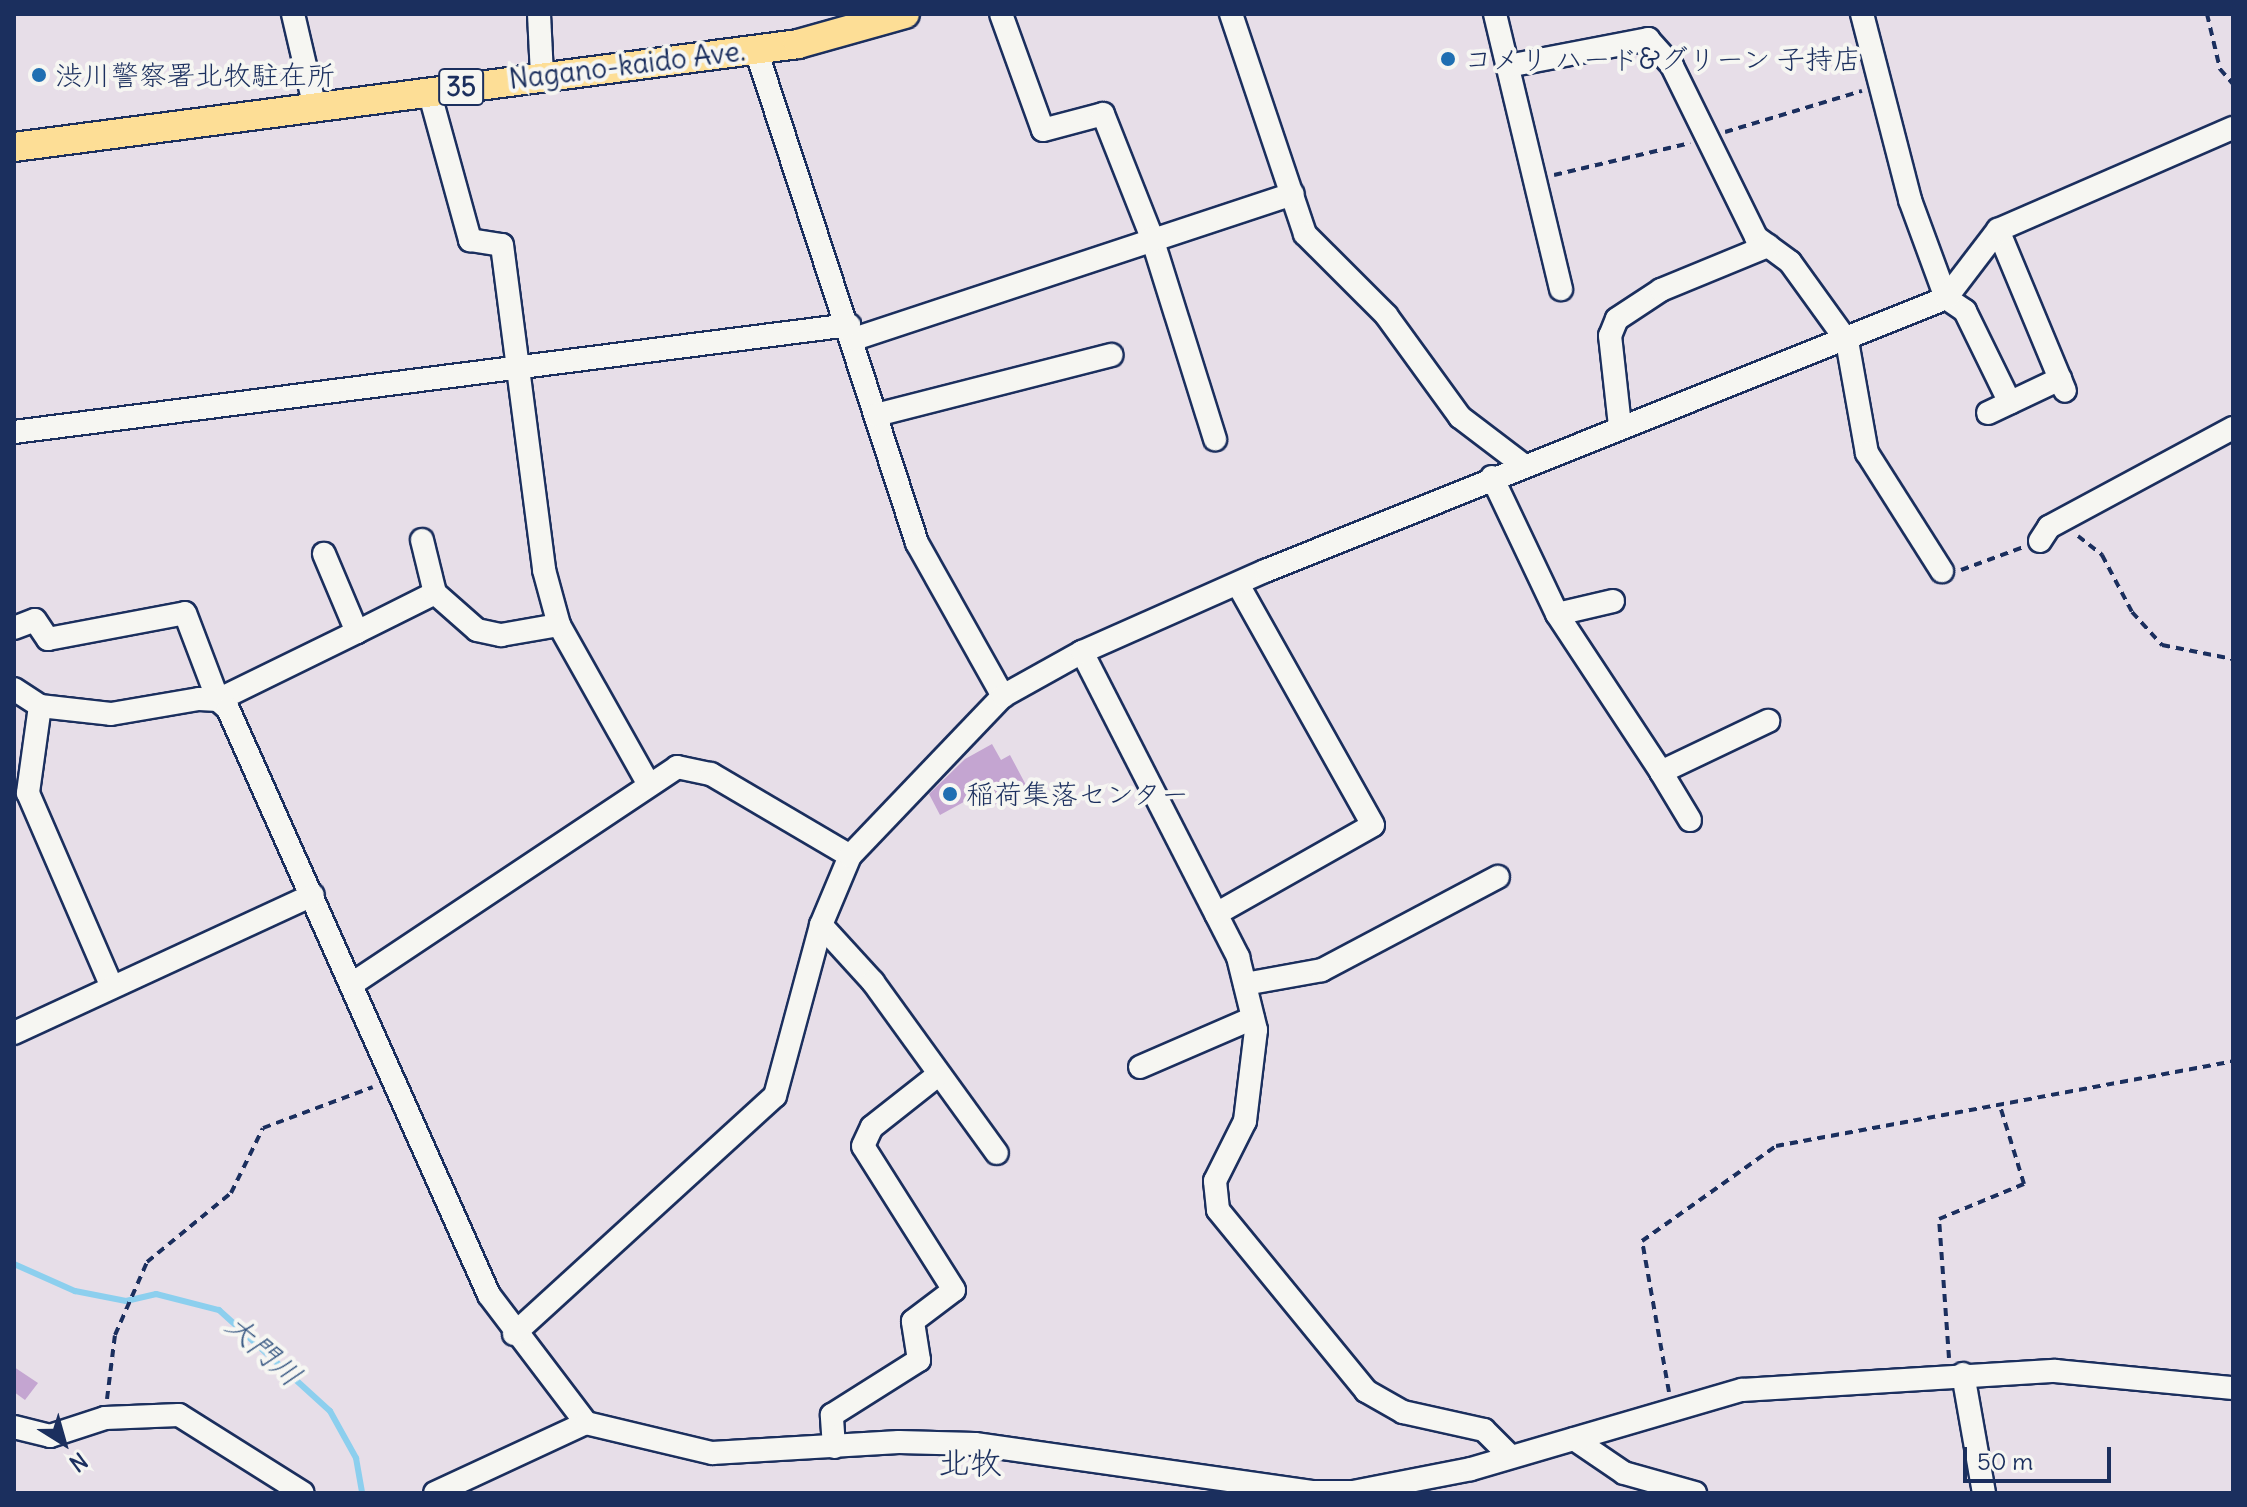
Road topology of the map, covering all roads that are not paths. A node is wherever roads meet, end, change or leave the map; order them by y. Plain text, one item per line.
1 (293, 14) edge
2 (539, 14) edge
3 (552, 14) edge
4 (905, 14) edge
5 (1001, 14) edge
6 (1231, 14) edge
7 (1495, 14) edge
8 (1862, 14) edge
9 (756, 50) junction
10 (1508, 66) junction
11 (548, 74) junction
12 (429, 91) junction
13 (315, 108) junction
14 (2233, 128) edge
15 (14, 147) edge
16 (1293, 194) junction
17 (1998, 230) junction
18 (1152, 238) junction
19 (1768, 246) junction
20 (1561, 289) dead end
21 (1946, 298) junction
22 (851, 332) junction
23 (1847, 341) junction
24 (1111, 355) dead end
25 (516, 368) junction
26 (2010, 403) junction
27 (1988, 413) dead end
28 (876, 415) junction
29 (1620, 426) junction
30 (2233, 428) edge
31 (14, 432) edge
32 (1215, 439) dead end
33 (1522, 464) junction
34 (1492, 477) junction
35 (422, 540) dead end
36 (2040, 541) road end
37 (324, 554) dead end
38 (1942, 571) road end
39 (1238, 584) junction
40 (435, 593) junction
41 (1613, 601) dead end
42 (1557, 614) junction
43 (559, 625) junction
44 (14, 628) edge
45 (357, 632) junction
46 (1082, 652) junction
47 (14, 689) edge
48 (1003, 696) junction
49 (218, 700) junction
50 (40, 706) junction
51 (1768, 721) dead end
52 (1661, 772) junction
53 (647, 781) junction
54 (21, 795) edge
55 (1690, 820) dead end
56 (850, 856) junction
57 (1498, 877) dead end
58 (313, 895) junction
59 (1216, 914) junction
60 (821, 925) junction
61 (352, 984) junction
62 (1245, 984) junction
63 (112, 987) junction
64 (1253, 1018) junction
65 (14, 1033) edge
66 (1140, 1067) dead end
67 (939, 1074) junction
68 (997, 1153) dead end
69 (514, 1334) junction
70 (1957, 1375) junction
71 (2233, 1388) edge
72 (586, 1423) junction
73 (14, 1427) edge
74 (1574, 1439) junction
75 (834, 1447) junction
76 (1508, 1454) junction
77 (303, 1493) edge
78 (435, 1493) edge
79 (1695, 1493) edge
80 (1984, 1493) edge

1 - 13 street
2 - 11 street
3 - 11 street
4 - 9 main road, Nagano-kaido Ave. / 35
5 - 18 street
6 - 16 street
7 - 10 street
8 - 21 street
9 - 11 main road, Nagano-kaido Ave. / 35
9 - 22 street
10 - 19 street
10 - 20 street
11 - 12 main road, Nagano-kaido Ave. / 35
12 - 13 main road, Nagano-kaido Ave. / 35
12 - 25 street
13 - 15 main road, Nagano-kaido Ave. / 35
14 - 17 street
16 - 18 street
16 - 33 street
17 - 21 street
17 - 26 street
18 - 22 street
18 - 32 street
19 - 23 street
19 - 29 street
21 - 23 street
21 - 26 street
22 - 25 street
22 - 28 street
23 - 29 street
23 - 38 street
24 - 28 street
25 - 31 street
25 - 43 street
26 - 27 street
28 - 48 street
29 - 33 street
30 - 36 street
33 - 34 street
34 - 39 street
34 - 42 street
35 - 40 street
37 - 45 street
39 - 46 street
39 - 59 street
40 - 43 street
40 - 45 street
41 - 42 street
42 - 52 street
43 - 53 street
44 - 49 street
45 - 49 street
46 - 48 street
46 - 59 street
47 - 50 street
48 - 56 street
49 - 50 street
49 - 58 street
50 - 54 street
51 - 52 street
52 - 55 street
53 - 56 street
53 - 61 street
54 - 63 street
56 - 60 street
57 - 62 street
58 - 61 street
58 - 63 street
59 - 62 street
60 - 67 street
60 - 69 street
61 - 69 street
62 - 64 street
63 - 65 street
64 - 66 street
64 - 76 street
67 - 68 street
67 - 75 street
69 - 72 street
70 - 71 street
70 - 74 street
70 - 80 street
72 - 75 street
72 - 78 street
73 - 77 street
74 - 76 street
74 - 79 street
75 - 76 street

